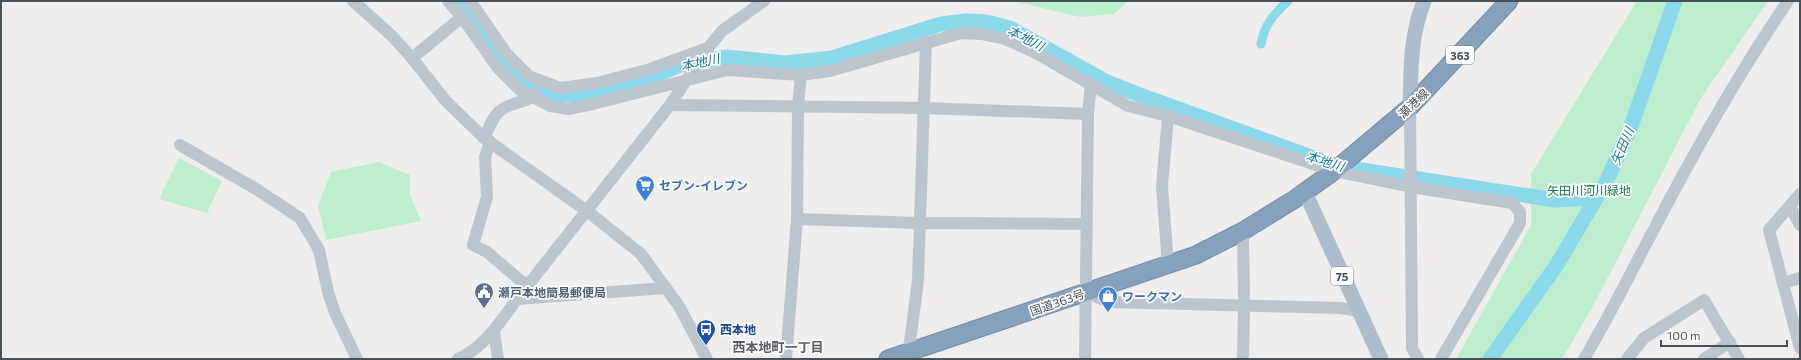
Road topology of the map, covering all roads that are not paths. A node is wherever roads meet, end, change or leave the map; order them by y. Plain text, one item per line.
1 (353, 1) edge
2 (448, 1) edge
3 (470, 1) edge
4 (764, 1) edge
5 (1424, 1) edge
6 (1509, 1) edge
7 (1788, 1) edge
8 (462, 17) junction
9 (926, 42) junction
10 (708, 48) junction
11 (412, 58) junction
12 (800, 75) junction
13 (685, 81) junction
14 (543, 82) junction
15 (1091, 84) junction
16 (532, 97) junction
17 (670, 104) junction
18 (798, 106) junction
19 (925, 108) junction
20 (1410, 108) junction
21 (1088, 114) junction
22 (1168, 116) junction
23 (487, 140) junction
24 (180, 145) dead end
25 (1339, 166) junction
26 (1411, 187) junction
27 (1305, 192) junction
28 (1800, 194) edge
29 (1790, 206) junction
30 (587, 211) junction
31 (797, 219) junction
32 (921, 223) junction
33 (1088, 224) junction
34 (1800, 225) edge
35 (1243, 231) junction
36 (1168, 265) junction
37 (1800, 278) edge
38 (1783, 283) junction
39 (527, 286) junction
40 (666, 288) junction
41 (1087, 292) junction
42 (517, 299) junction
43 (1244, 305) junction
44 (1359, 311) junction
45 (1797, 328) edge
46 (494, 330) junction
47 (1730, 342) junction
48 (1800, 348) edge
49 (908, 356) edge
50 (357, 359) edge
51 (458, 359) edge
52 (498, 359) edge
53 (707, 359) edge
54 (786, 359) edge
55 (888, 359) edge
56 (1085, 359) edge
57 (1243, 359) edge
58 (1381, 359) edge
59 (1418, 359) edge
60 (1441, 359) edge
61 (1584, 359) edge
62 (1627, 359) edge
63 (1704, 359) edge
64 (1739, 359) edge

1 - 11 street
2 - 8 street
3 - 14 street
4 - 10 street
5 - 20 main road
6 - 20 highway, 瀬港線 / 363
7 - 61 street
8 - 11 street
8 - 16 street
9 - 12 street
9 - 15 street
9 - 19 street
10 - 13 street
10 - 14 street
11 - 23 street
12 - 13 street
12 - 18 street
13 - 16 street
13 - 17 street
14 - 16 street
15 - 21 street
15 - 22 street
16 - 23 street
17 - 18 street
17 - 30 street
18 - 19 street
18 - 31 street
19 - 21 street
19 - 32 street
20 - 25 highway, 瀬港線 / 363
20 - 26 street
21 - 33 street
22 - 25 street
22 - 36 street
23 - 30 street
23 - 39 street
24 - 50 street
25 - 26 street
25 - 27 highway, 瀬港線 / 363
26 - 59 street
26 - 60 street
27 - 35 highway, 国道363号 / 363
27 - 44 main road, 75
28 - 29 street
29 - 34 street
29 - 38 street
30 - 39 street
30 - 40 street
31 - 32 street
31 - 54 street
32 - 33 street
32 - 49 street
33 - 41 street
35 - 36 highway, 国道363号 / 363
35 - 43 street
36 - 41 highway, 国道363号 / 363
37 - 38 street
38 - 45 street
39 - 42 street
40 - 42 street
40 - 53 street
41 - 43 street
41 - 49 highway, 国道363号 / 363
41 - 56 street
42 - 46 street
43 - 44 street
43 - 57 street
44 - 58 main road, 75
45 - 48 street
46 - 51 street
46 - 52 street
47 - 62 street
47 - 63 street
47 - 64 street
49 - 55 highway, 国道363号 / 363

